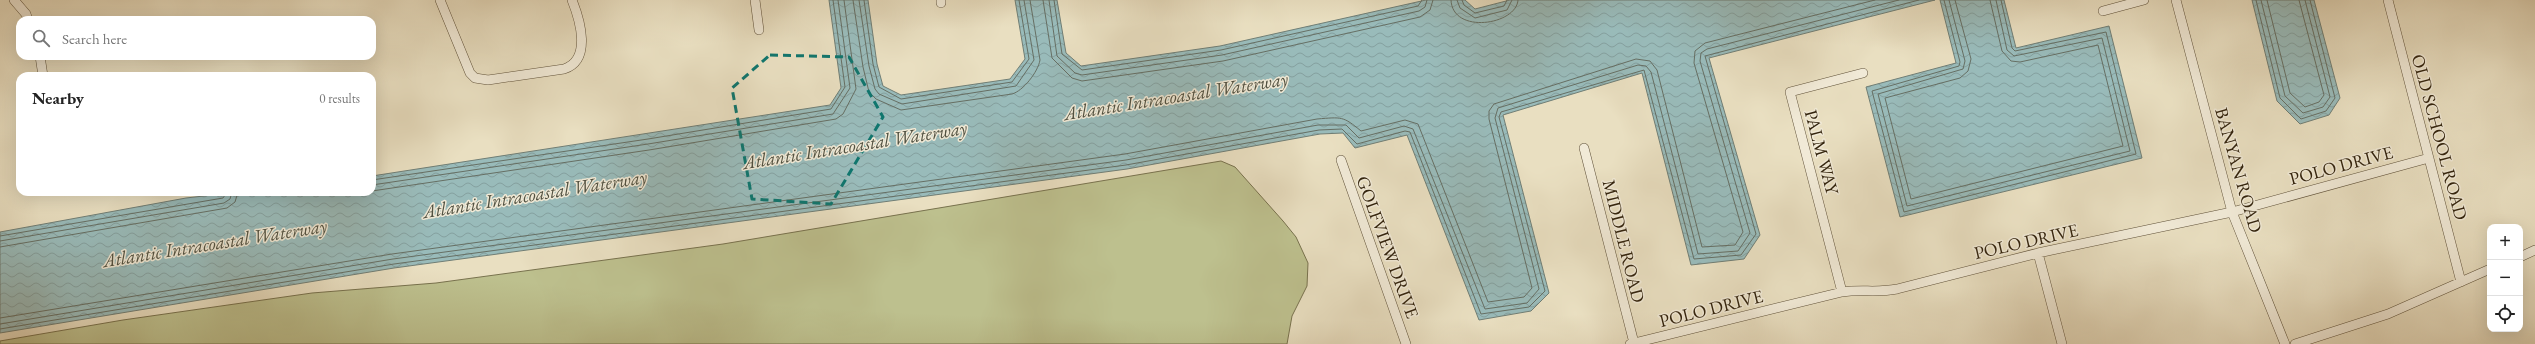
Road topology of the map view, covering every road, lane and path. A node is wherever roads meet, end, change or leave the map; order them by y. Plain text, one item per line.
1 (14, 0) edge
2 (440, 0) edge
3 (572, 0) edge
4 (755, 0) edge
5 (2144, 0) edge
6 (2176, 0) edge
7 (2388, 0) edge
8 (2103, 11) dead end
9 (27, 16) edge
10 (759, 30) dead end
11 (40, 60) edge
12 (42, 72) edge
13 (1863, 73) dead end
14 (1584, 148) dead end
15 (2429, 158) junction
16 (1340, 160) dead end
17 (2232, 212) junction
18 (2535, 250) edge
19 (2038, 253) junction
20 (2523, 256) edge
21 (2487, 270) edge
22 (2461, 282) junction
23 (1842, 292) junction
24 (1652, 341) edge
25 (1406, 344) edge
26 (1632, 344) edge
27 (2062, 344) edge
28 (2285, 344) edge
29 (2295, 344) edge

1 - 9 street
2 - 3 street
4 - 10 street
5 - 8 street
6 - 17 street, BANYAN ROAD
7 - 15 street, OLD SCHOOL ROAD
11 - 12 street
13 - 23 street, PALM WAY
14 - 26 street, MIDDLE ROAD
15 - 17 street, POLO DRIVE
15 - 22 street, OLD SCHOOL ROAD
16 - 25 street, GOLFVIEW DRIVE
17 - 19 street, POLO DRIVE
17 - 28 street, BANYAN ROAD
18 - 20 street
19 - 23 street, POLO DRIVE
19 - 27 street
21 - 22 street
22 - 29 street
23 - 24 street, POLO DRIVE
24 - 26 street, POLO DRIVE

